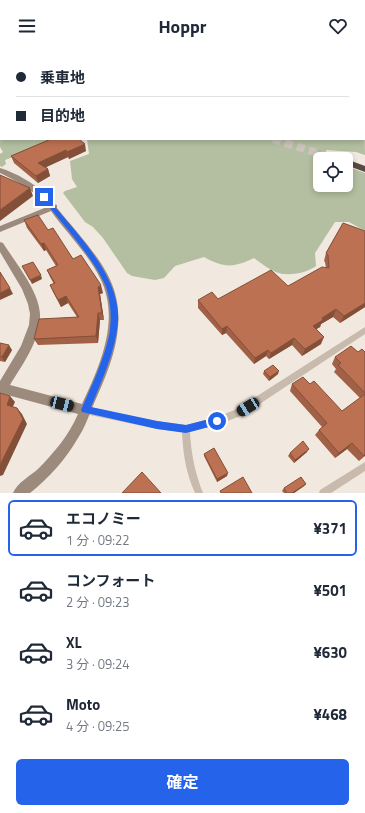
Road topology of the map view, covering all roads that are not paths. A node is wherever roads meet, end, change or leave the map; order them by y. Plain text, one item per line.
1 (353, 164) edge
2 (365, 168) edge
3 (0, 170) edge
4 (54, 207) junction
5 (0, 229) edge
6 (0, 245) edge
7 (365, 330) edge
8 (1, 388) edge
9 (85, 410) junction
10 (186, 429) junction
11 (365, 466) edge
12 (20, 493) edge
13 (199, 493) edge
14 (323, 493) edge

1 - 2 highway
3 - 4 street
4 - 5 street
4 - 9 street
6 - 8 street
7 - 10 street
8 - 9 street
9 - 10 street
9 - 12 street
10 - 13 street
11 - 14 street

